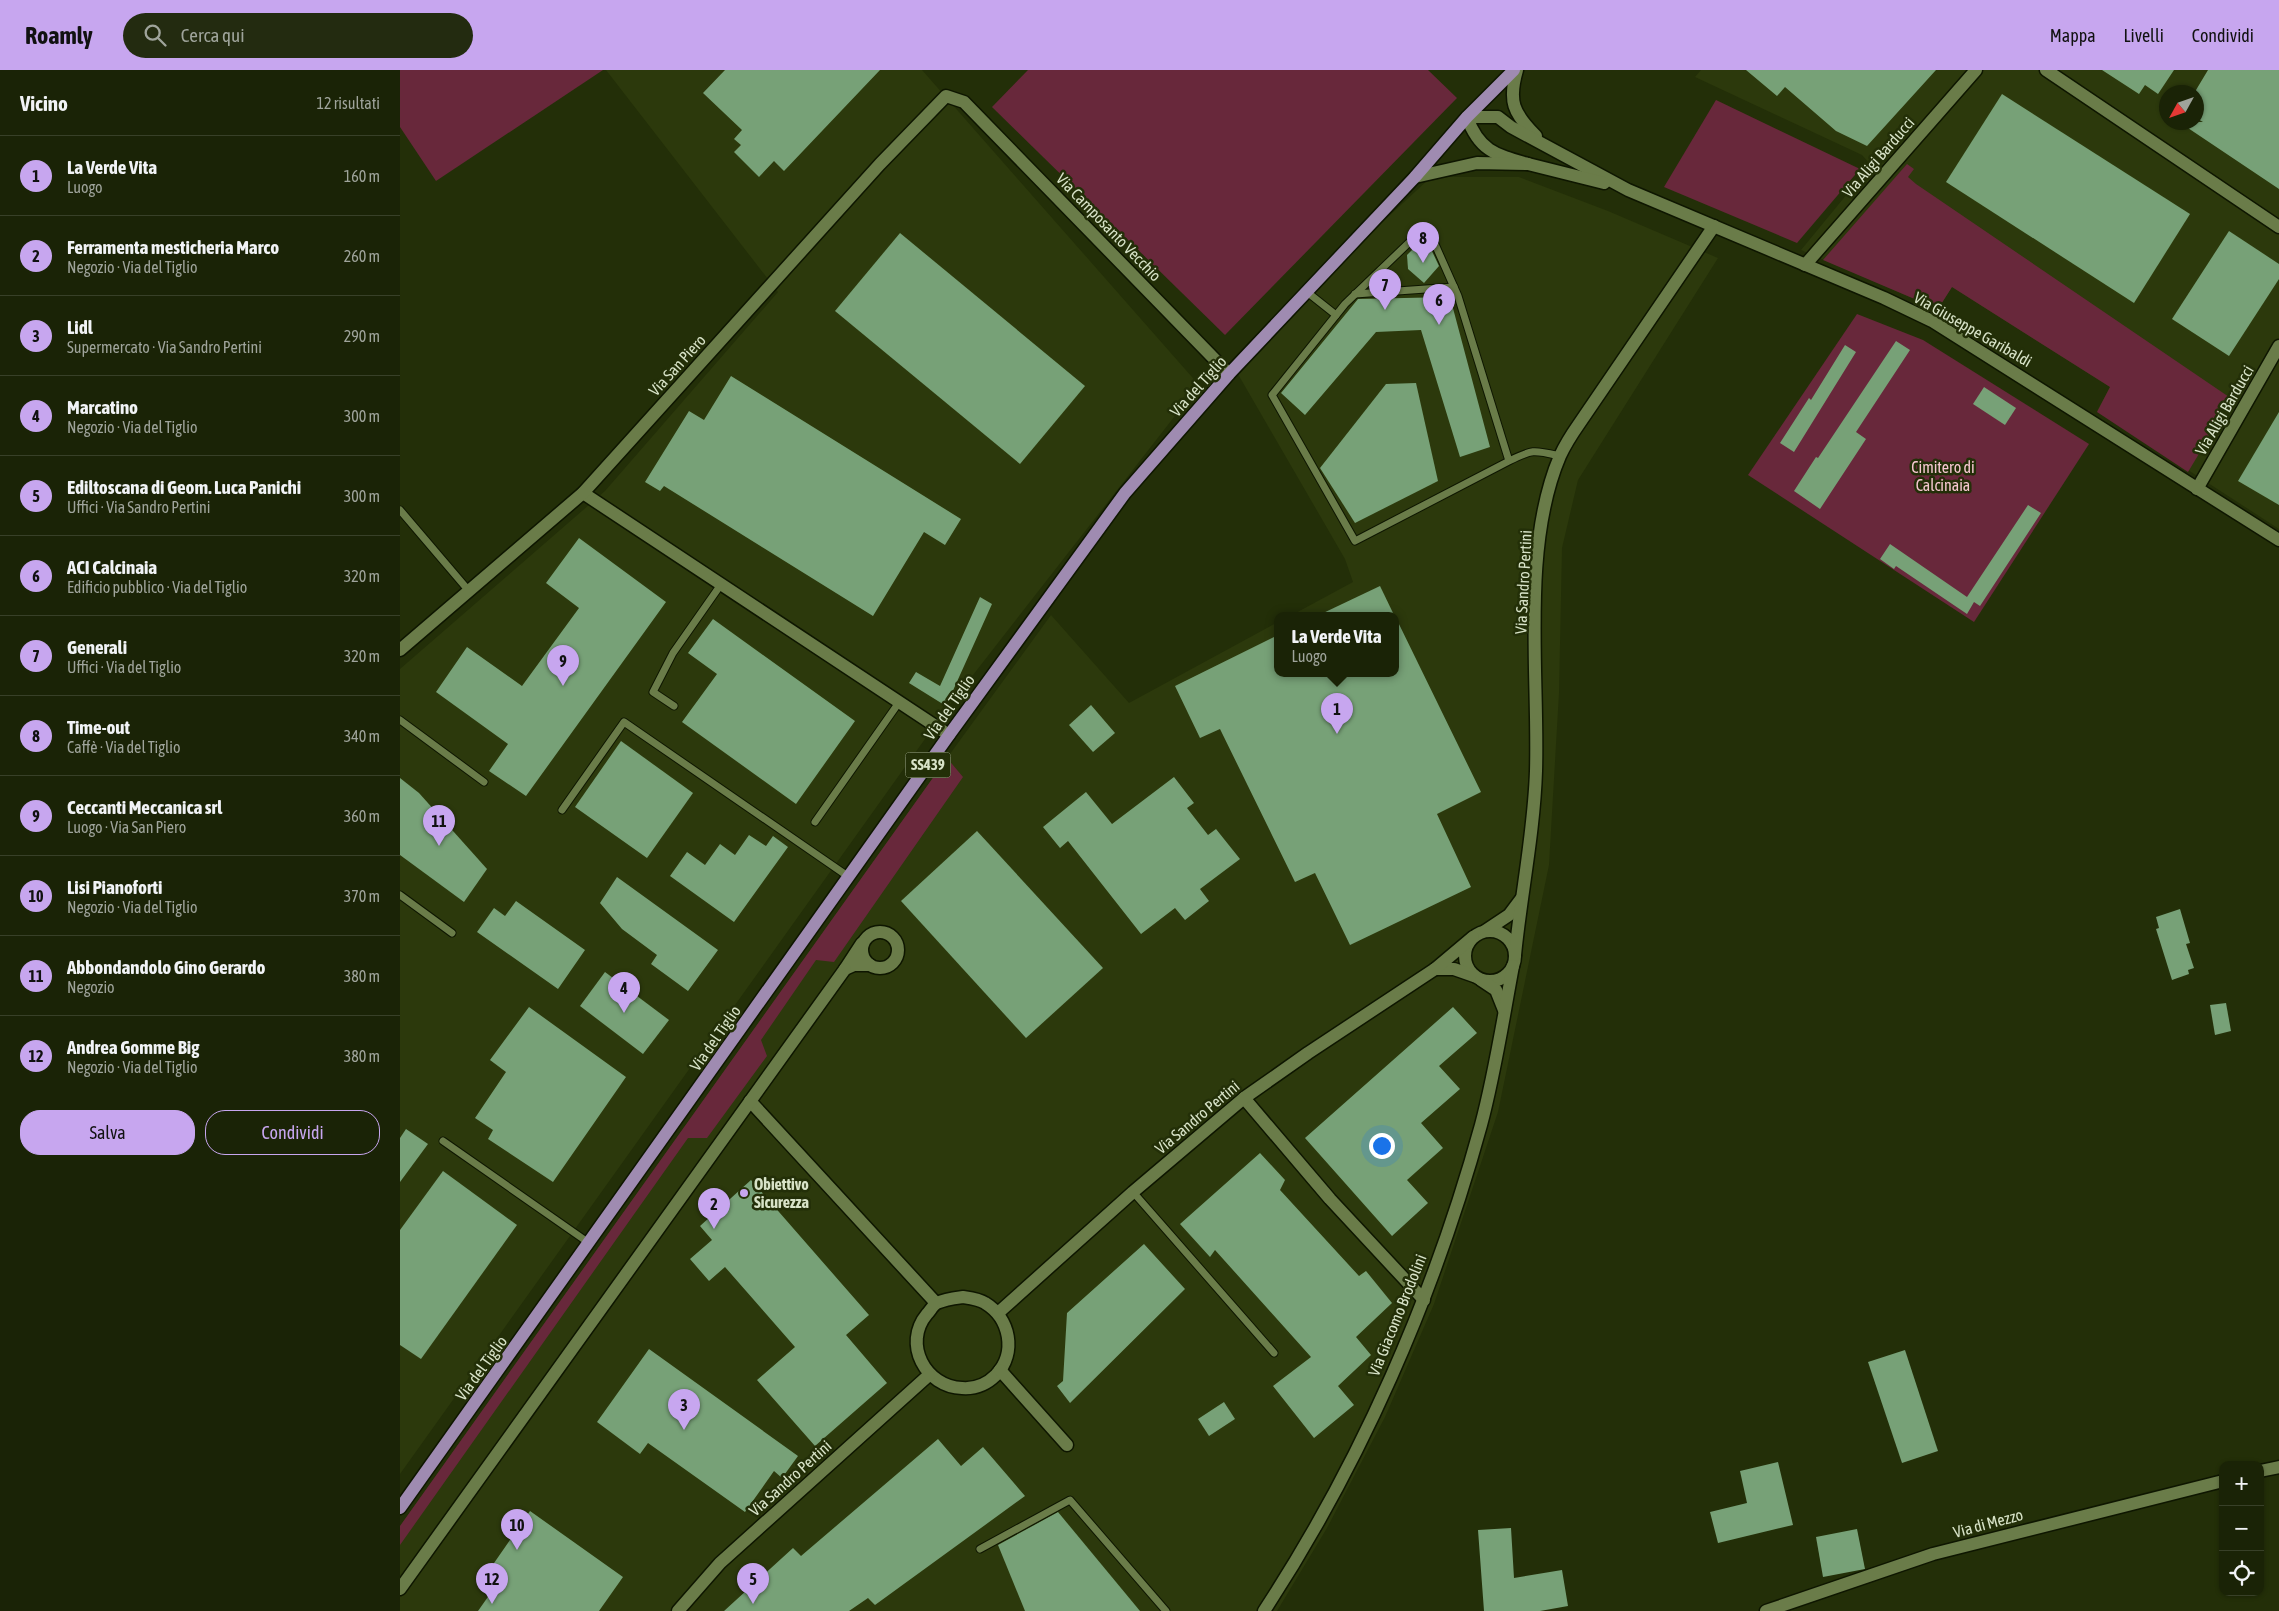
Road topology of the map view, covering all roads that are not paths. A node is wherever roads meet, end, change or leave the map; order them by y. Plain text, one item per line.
1 (1516, 70) edge
2 (1976, 70) edge
3 (2046, 70) edge
4 (964, 102) joint
5 (1467, 117) junction
6 (1547, 147) junction
7 (1528, 164) junction
8 (1415, 177) junction
9 (1628, 190) junction
10 (1714, 226) junction
11 (2279, 227) edge
12 (1805, 264) junction
13 (1454, 287) junction
14 (1307, 292) junction
15 (1355, 294) junction
16 (1336, 315) junction
17 (2279, 346) edge
18 (1229, 374) junction
19 (1560, 456) junction
20 (1509, 461) junction
21 (2197, 489) junction
22 (583, 493) junction
23 (400, 510) edge
24 (2279, 540) edge
25 (722, 583) junction
26 (469, 591) junction
27 (400, 650) edge
28 (900, 700) junction
29 (674, 706) dead end
30 (400, 720) edge
31 (949, 735) junction
32 (484, 782) dead end
33 (562, 810) dead end
34 (815, 822) dead end
35 (849, 877) junction
36 (400, 895) edge
37 (1521, 898) junction
38 (452, 933) dead end
39 (1479, 934) junction
40 (863, 941) junction
41 (1514, 960) junction
42 (870, 965) junction
43 (845, 969) junction
44 (1435, 969) junction
45 (1479, 978) junction
46 (1504, 1010) junction
47 (1244, 1098) junction
48 (750, 1102) junction
49 (443, 1141) dead end
50 (1133, 1192) junction
51 (590, 1243) junction
52 (1424, 1300) junction
53 (936, 1303) junction
54 (998, 1313) junction
55 (1274, 1353) dead end
56 (1000, 1370) junction
57 (929, 1375) junction
58 (1067, 1445) dead end
59 (2279, 1467) edge
60 (2264, 1470) edge
61 (2219, 1482) edge
62 (400, 1508) edge
63 (980, 1549) dead end
64 (400, 1589) edge
65 (678, 1611) edge
66 (1166, 1611) edge
67 (1264, 1611) edge
68 (1766, 1611) edge

1 - 5 main road, Via del Tiglio / SS439
1 - 6 street
2 - 12 street, Via Aligi Barducci
3 - 11 street
4 - 18 street, Via Camposanto Vecchio
4 - 22 street, Via San Piero
5 - 6 street
5 - 7 street
5 - 8 main road, Via del Tiglio / SS439
6 - 9 street
7 - 8 street
7 - 9 street
8 - 14 main road, Via del Tiglio / SS439
9 - 10 street, Via Giuseppe Garibaldi
10 - 12 street, Via Giuseppe Garibaldi
10 - 19 street, Via Sandro Pertini
12 - 21 street, Via Giuseppe Garibaldi
13 - 15 lane
13 - 15 lane
13 - 20 lane
14 - 16 lane
14 - 18 main road, Via del Tiglio / SS439
15 - 16 lane
16 - 20 lane
17 - 21 street, Via Aligi Barducci
18 - 31 main road, Via del Tiglio / SS439
19 - 20 lane
19 - 37 street, Via Sandro Pertini
21 - 24 street, Via Giuseppe Garibaldi
22 - 25 street
22 - 26 street, Via San Piero
23 - 26 lane
25 - 28 street
25 - 29 lane
26 - 27 street, Via San Piero
28 - 31 street
28 - 34 lane
30 - 32 lane
31 - 35 main road, Via del Tiglio / SS439
33 - 35 lane
35 - 51 main road, Via del Tiglio / SS439
36 - 38 lane
37 - 39 street, Via Sandro Pertini
37 - 41 street, Via Sandro Pertini
39 - 41 street
39 - 44 street, Via Sandro Pertini
39 - 45 street
40 - 42 street
40 - 42 street
40 - 43 street
41 - 45 street
41 - 46 street, Via Giacomo Brodolini
42 - 43 street
43 - 48 street
44 - 45 street
44 - 47 street, Via Sandro Pertini
45 - 46 street
46 - 52 street, Via Giacomo Brodolini
47 - 50 street, Via Sandro Pertini
47 - 52 street
48 - 53 street
48 - 64 street
49 - 51 lane
50 - 54 street, Via Sandro Pertini
50 - 55 lane
51 - 62 main road, Via del Tiglio / SS439
52 - 67 street, Via Giacomo Brodolini
53 - 54 street
53 - 57 street
54 - 56 street
56 - 57 street
56 - 58 street
57 - 65 street, Via Sandro Pertini
59 - 60 street
61 - 68 street, Via di Mezzo
63 - 66 lane

